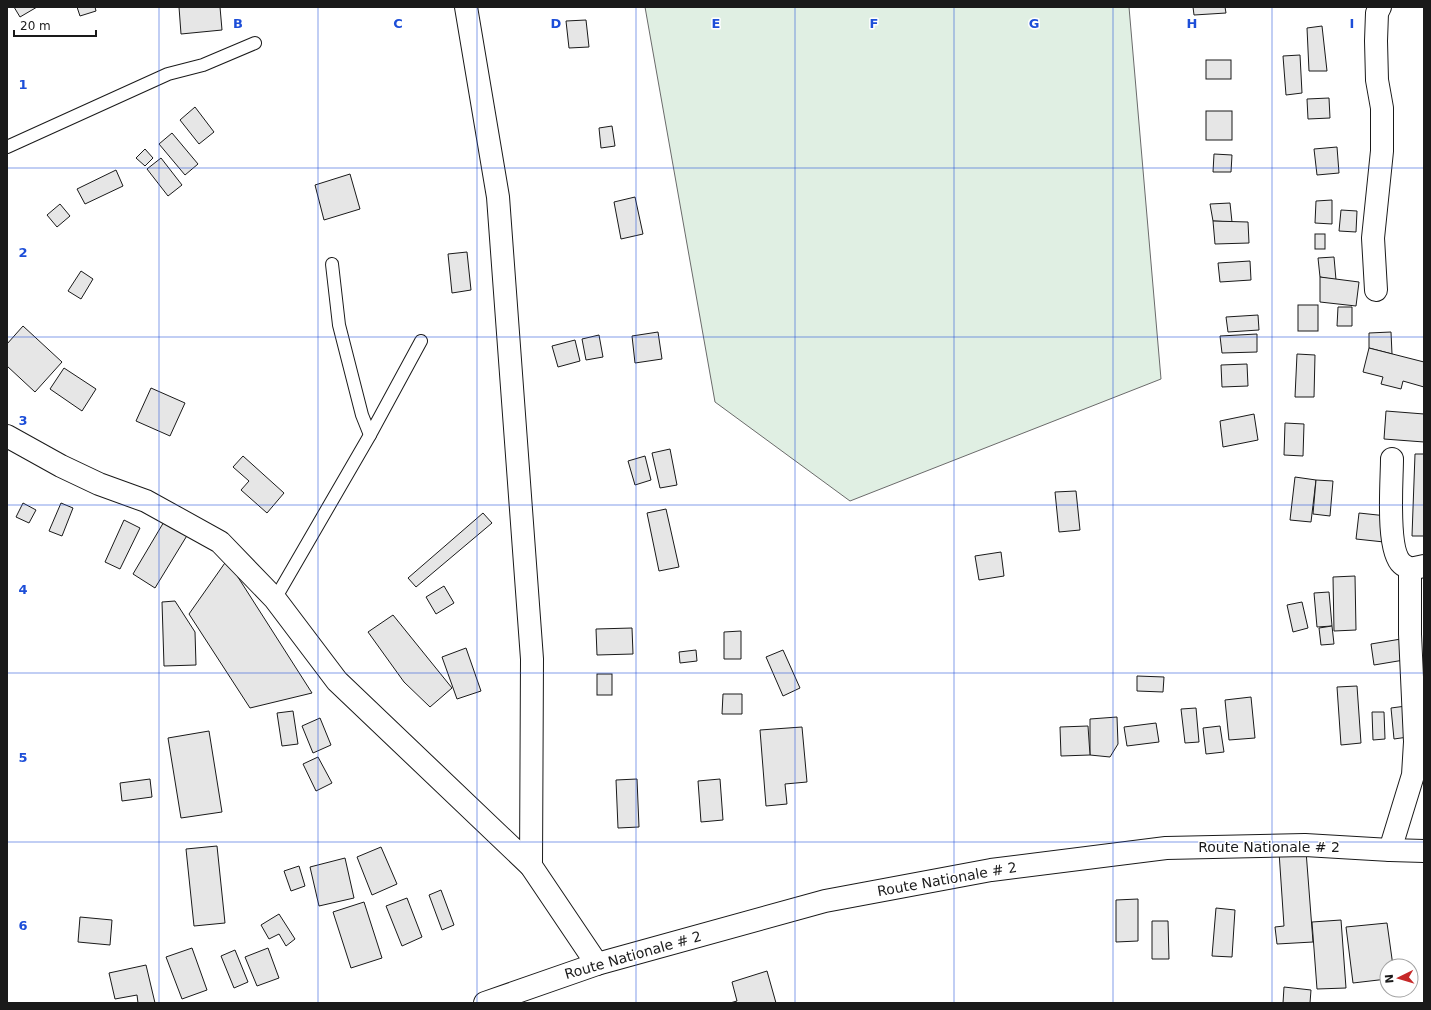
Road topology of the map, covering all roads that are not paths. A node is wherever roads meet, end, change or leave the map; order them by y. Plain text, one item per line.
1 (466, 7) edge
2 (1380, 7) edge
3 (255, 43) dead end
4 (7, 147) edge
5 (332, 264) dead end
6 (1376, 290) dead end
7 (421, 341) dead end
8 (370, 435) junction
9 (7, 436) edge
10 (1392, 459) dead end
11 (1417, 567) edge
12 (275, 599) junction
13 (1390, 850) junction
14 (1424, 851) edge
15 (531, 866) junction
16 (597, 964) junction
17 (485, 1003) edge

1 - 15 street
2 - 6 street
3 - 4 lane
5 - 8 lane
7 - 8 lane
8 - 12 lane
9 - 12 street
10 - 11 street
11 - 13 street
12 - 15 street
13 - 14 street, Route Nationale # 2
13 - 16 street, Route Nationale # 2
15 - 16 street
16 - 17 street, Route Nationale # 2

